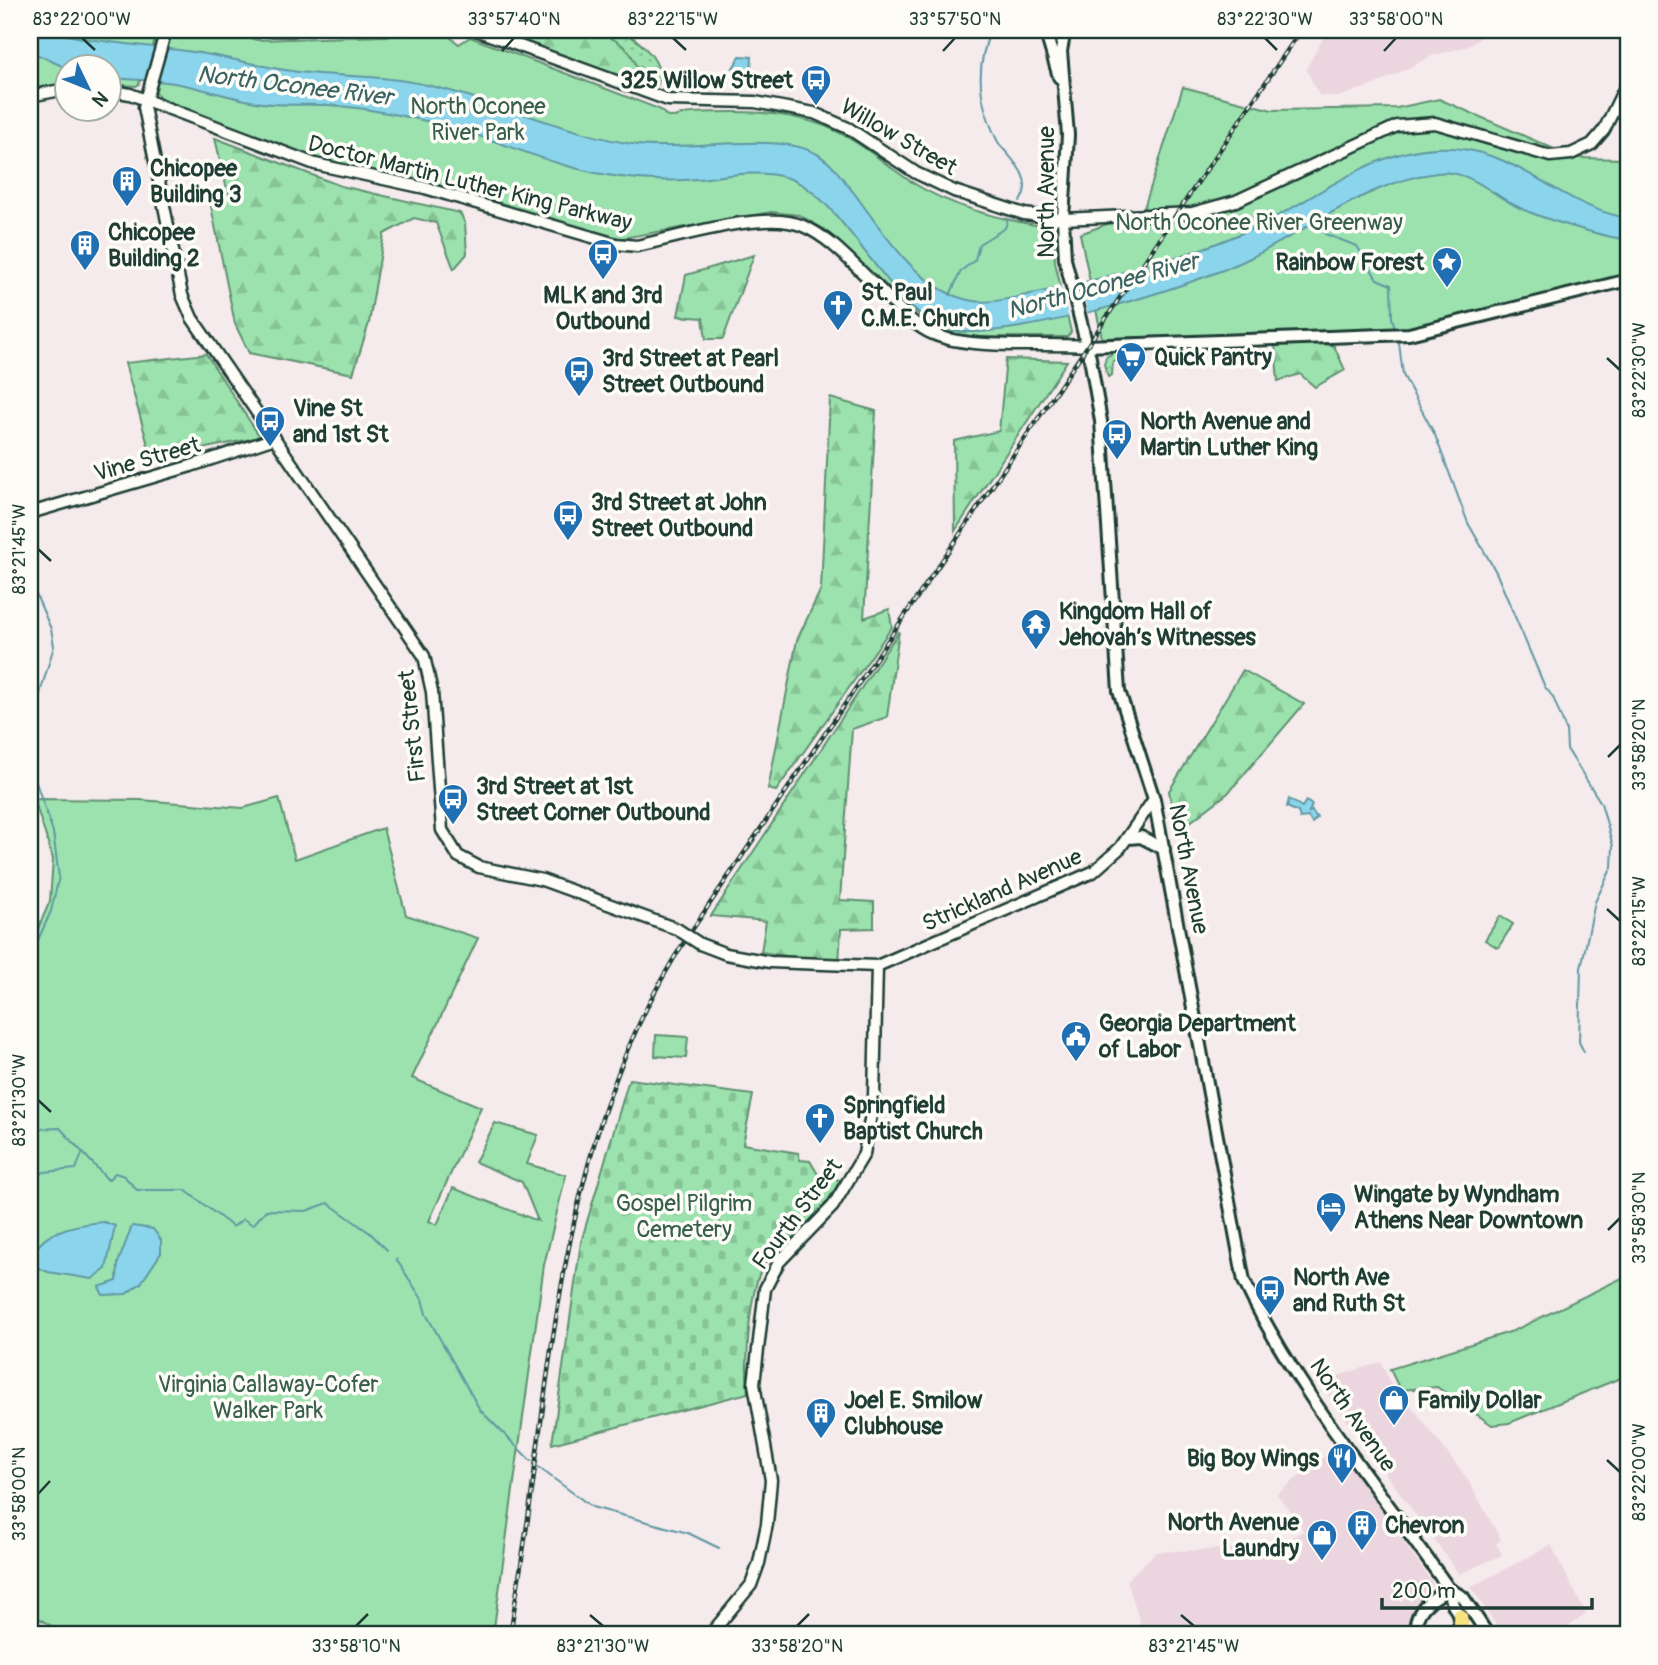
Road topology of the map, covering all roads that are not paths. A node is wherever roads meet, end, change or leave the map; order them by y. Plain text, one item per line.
1 (166, 30) edge
2 (267, 30) edge
3 (294, 30) edge
4 (475, 30) edge
5 (1045, 30) edge
6 (1065, 30) edge
7 (1628, 80) edge
8 (52, 92) edge
9 (122, 93) edge
10 (30, 96) edge
11 (145, 99) junction
12 (1066, 100) junction
13 (1063, 219) junction
14 (1628, 280) edge
15 (1086, 346) junction
16 (275, 438) junction
17 (30, 513) edge
18 (1154, 799) junction
19 (1128, 838) junction
20 (1164, 849) junction
21 (877, 966) junction
22 (1450, 1589) junction
23 (1460, 1616) junction
24 (710, 1635) edge
25 (1415, 1635) edge
26 (1463, 1635) edge
27 (1472, 1635) edge
28 (1488, 1635) edge

1 - 11 street
2 - 3 street
4 - 13 street, Willow Street
5 - 12 main road, North Avenue
6 - 12 main road, North Avenue
7 - 13 street, Willow Street
8 - 10 street
9 - 11 street, Doctor Martin Luther King Parkway
11 - 15 street, Doctor Martin Luther King Parkway
11 - 16 street, First Street
12 - 13 main road, North Avenue
13 - 15 main road, North Avenue
14 - 15 main road
15 - 18 main road, North Avenue
16 - 17 street, Vine Street
16 - 21 street, First Street, bridge
18 - 19 street, Strickland Avenue
18 - 20 main road, North Avenue
19 - 20 main road
19 - 21 street, Strickland Avenue
20 - 22 main road, North Avenue
21 - 24 street, Fourth Street
22 - 23 main road, North Avenue
22 - 25 main road
22 - 28 main road, North Avenue
23 - 26 highway
23 - 27 main road, North Avenue

